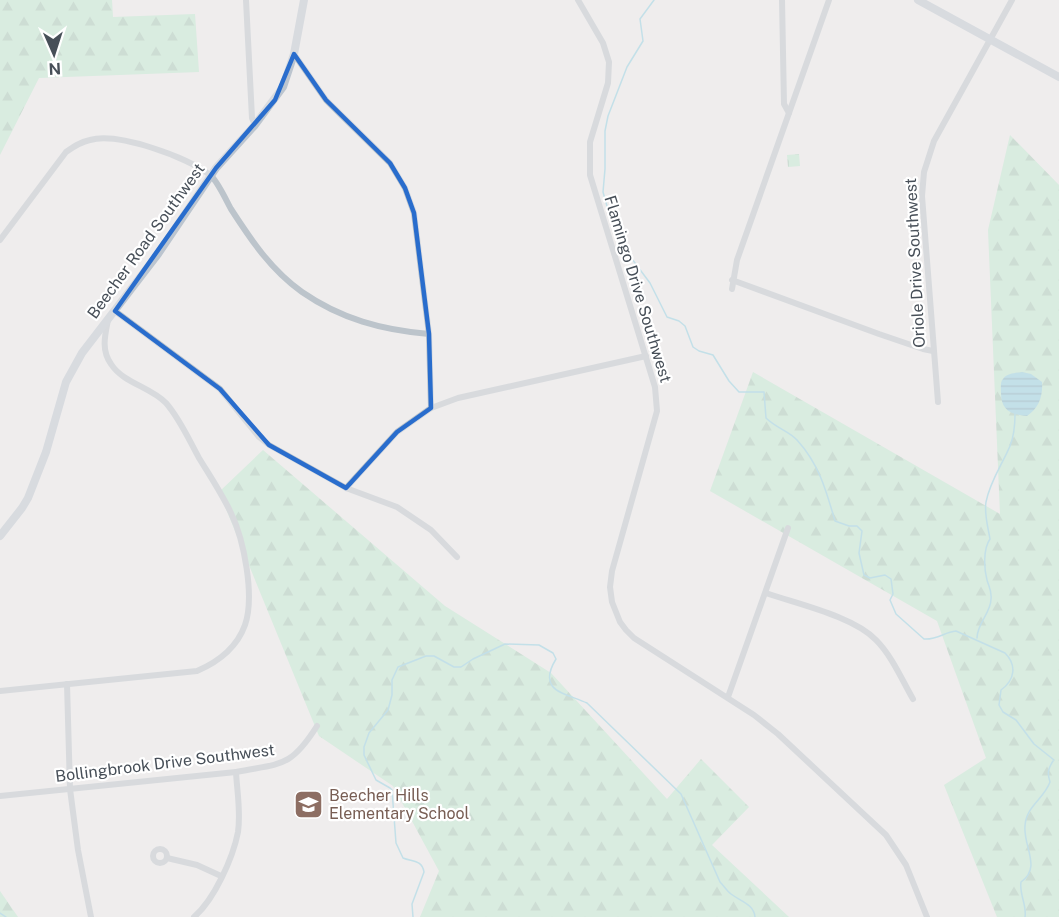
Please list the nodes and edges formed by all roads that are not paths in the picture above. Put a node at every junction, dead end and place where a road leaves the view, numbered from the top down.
1 (246, 0) edge
2 (303, 0) edge
3 (578, 0) edge
4 (782, 0) edge
5 (829, 0) edge
6 (918, 0) edge
7 (1012, 0) edge
8 (990, 40) junction
9 (294, 54) junction
10 (1059, 76) edge
11 (789, 113) junction
12 (255, 126) junction
13 (211, 175) junction
14 (0, 240) edge
15 (732, 280) junction
16 (732, 289) dead end
17 (115, 311) junction
18 (108, 320) junction
19 (429, 334) junction
20 (933, 351) junction
21 (646, 356) junction
22 (938, 402) dead end
23 (431, 408) junction
24 (346, 488) junction
25 (788, 528) dead end
26 (0, 536) edge
27 (457, 557) dead end
28 (766, 593) junction
29 (68, 684) junction
30 (0, 691) edge
31 (728, 697) junction
32 (914, 699) dead end
33 (317, 726) dead end
34 (236, 772) junction
35 (70, 789) junction
36 (0, 796) edge
37 (167, 858) dead end
38 (222, 876) junction
39 (91, 917) edge
40 (194, 917) edge
41 (927, 917) edge

1 - 12 street
2 - 9 street, Beecher Road Southwest
3 - 21 street, Flamingo Drive Southwest
4 - 11 street
5 - 11 street
6 - 8 street
7 - 8 street, Oriole Drive Southwest
8 - 10 street
8 - 20 street, Oriole Drive Southwest
9 - 12 street, Beecher Road Southwest
9 - 19 street
11 - 15 street
12 - 13 street, Beecher Road Southwest
13 - 14 street
13 - 17 street, Beecher Road Southwest
13 - 19 street
15 - 16 street
15 - 20 street
17 - 18 street, Beecher Road Southwest
17 - 24 street
18 - 26 street, Beecher Road Southwest
18 - 29 street
19 - 23 street
20 - 22 street, Oriole Drive Southwest
21 - 23 street
21 - 31 street, Flamingo Drive Southwest
23 - 24 street
24 - 27 street
25 - 28 street
28 - 31 street
28 - 32 street
29 - 30 street
29 - 35 street
31 - 41 street, Flamingo Drive Southwest
33 - 34 street, Bollingbrook Drive Southwest
34 - 35 street, Bollingbrook Drive Southwest
34 - 38 street
35 - 36 street, Bollingbrook Drive Southwest
35 - 39 street
37 - 38 street
38 - 40 street

